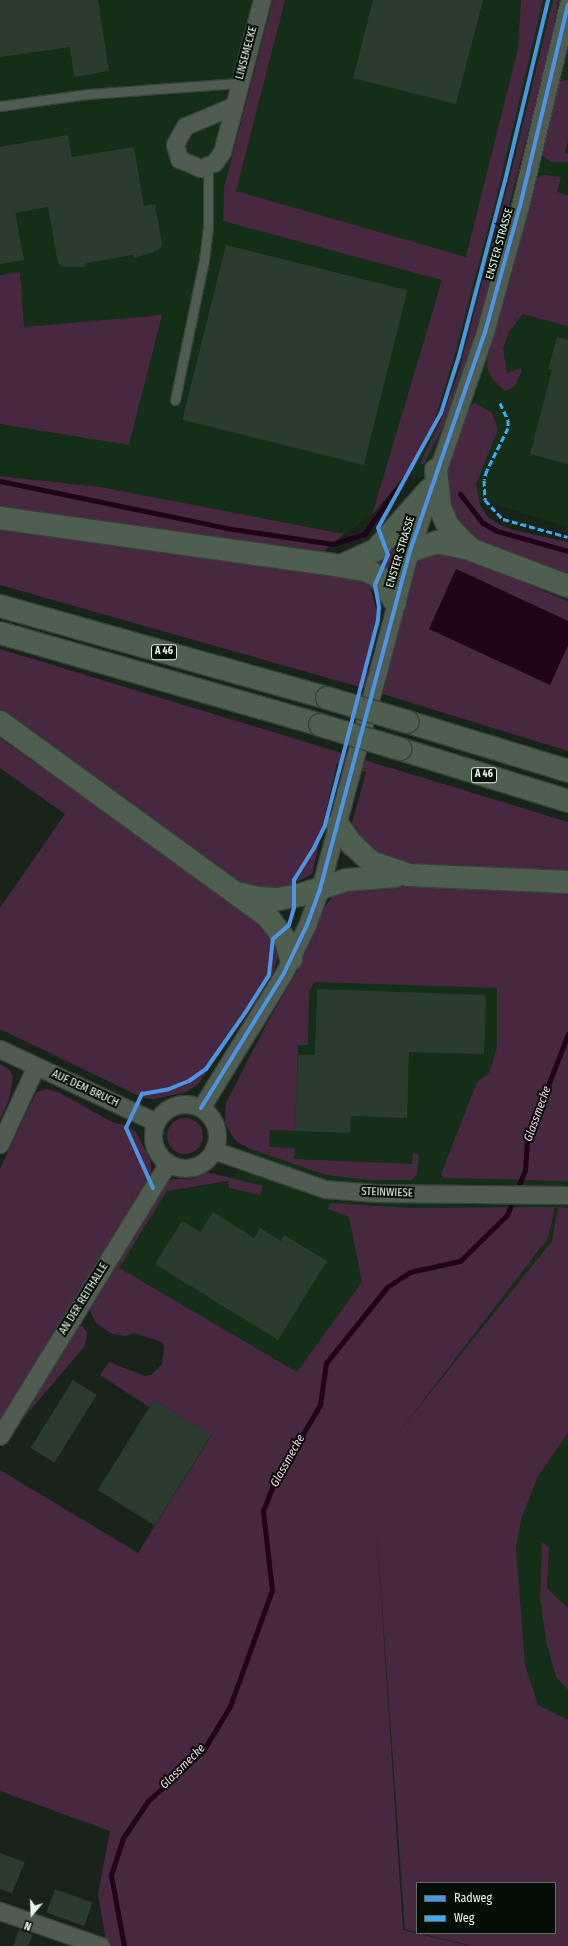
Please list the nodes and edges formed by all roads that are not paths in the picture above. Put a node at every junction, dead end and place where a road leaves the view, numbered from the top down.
1 (262, 0) edge
2 (568, 5) edge
3 (239, 83) junction
4 (0, 106) edge
5 (233, 106) junction
6 (208, 167) junction
7 (175, 400) dead end
8 (436, 470) junction
9 (429, 490) junction
10 (0, 518) edge
11 (472, 550) junction
12 (410, 551) junction
13 (341, 566) junction
14 (568, 586) edge
15 (395, 602) junction
16 (0, 606) edge
17 (0, 633) edge
18 (0, 722) edge
19 (568, 771) edge
20 (568, 801) edge
21 (338, 824) junction
22 (408, 875) junction
23 (568, 882) edge
24 (320, 889) junction
25 (235, 892) junction
26 (292, 959) junction
27 (0, 1049) edge
28 (36, 1066) junction
29 (201, 1108) junction
30 (156, 1122) junction
31 (0, 1144) edge
32 (214, 1150) junction
33 (168, 1163) junction
34 (568, 1195) edge
35 (0, 1436) edge
36 (0, 1911) edge
37 (101, 1946) edge

1 - 3 street, LINSEMECKE
2 - 8 street, ENSTER STRASSE
3 - 4 lane
3 - 5 street, LINSEMECKE
5 - 6 street, LINSEMECKE
5 - 6 street
6 - 7 lane
8 - 9 street, ENSTER STRASSE
8 - 11 highway
9 - 12 street, ENSTER STRASSE
9 - 13 highway
10 - 13 highway
11 - 12 highway
11 - 14 highway
12 - 15 street, ENSTER STRASSE
13 - 15 highway
15 - 21 street, ENSTER STRASSE
16 - 19 highway, A 46, bridge
17 - 20 highway, A 46, bridge
18 - 25 highway
21 - 22 highway
21 - 24 street, ENSTER STRASSE
22 - 23 highway
22 - 24 highway
24 - 25 highway
24 - 26 street, ENSTER STRASSE
25 - 26 highway
26 - 29 street, ENSTER STRASSE
27 - 28 street, AUF DEM BRUCH
28 - 30 street, AUF DEM BRUCH
28 - 31 street
29 - 30 street
29 - 32 street
30 - 33 street
32 - 33 street
32 - 34 street, STEINWIESE
33 - 35 street, AN DER REITHALLE
36 - 37 street

